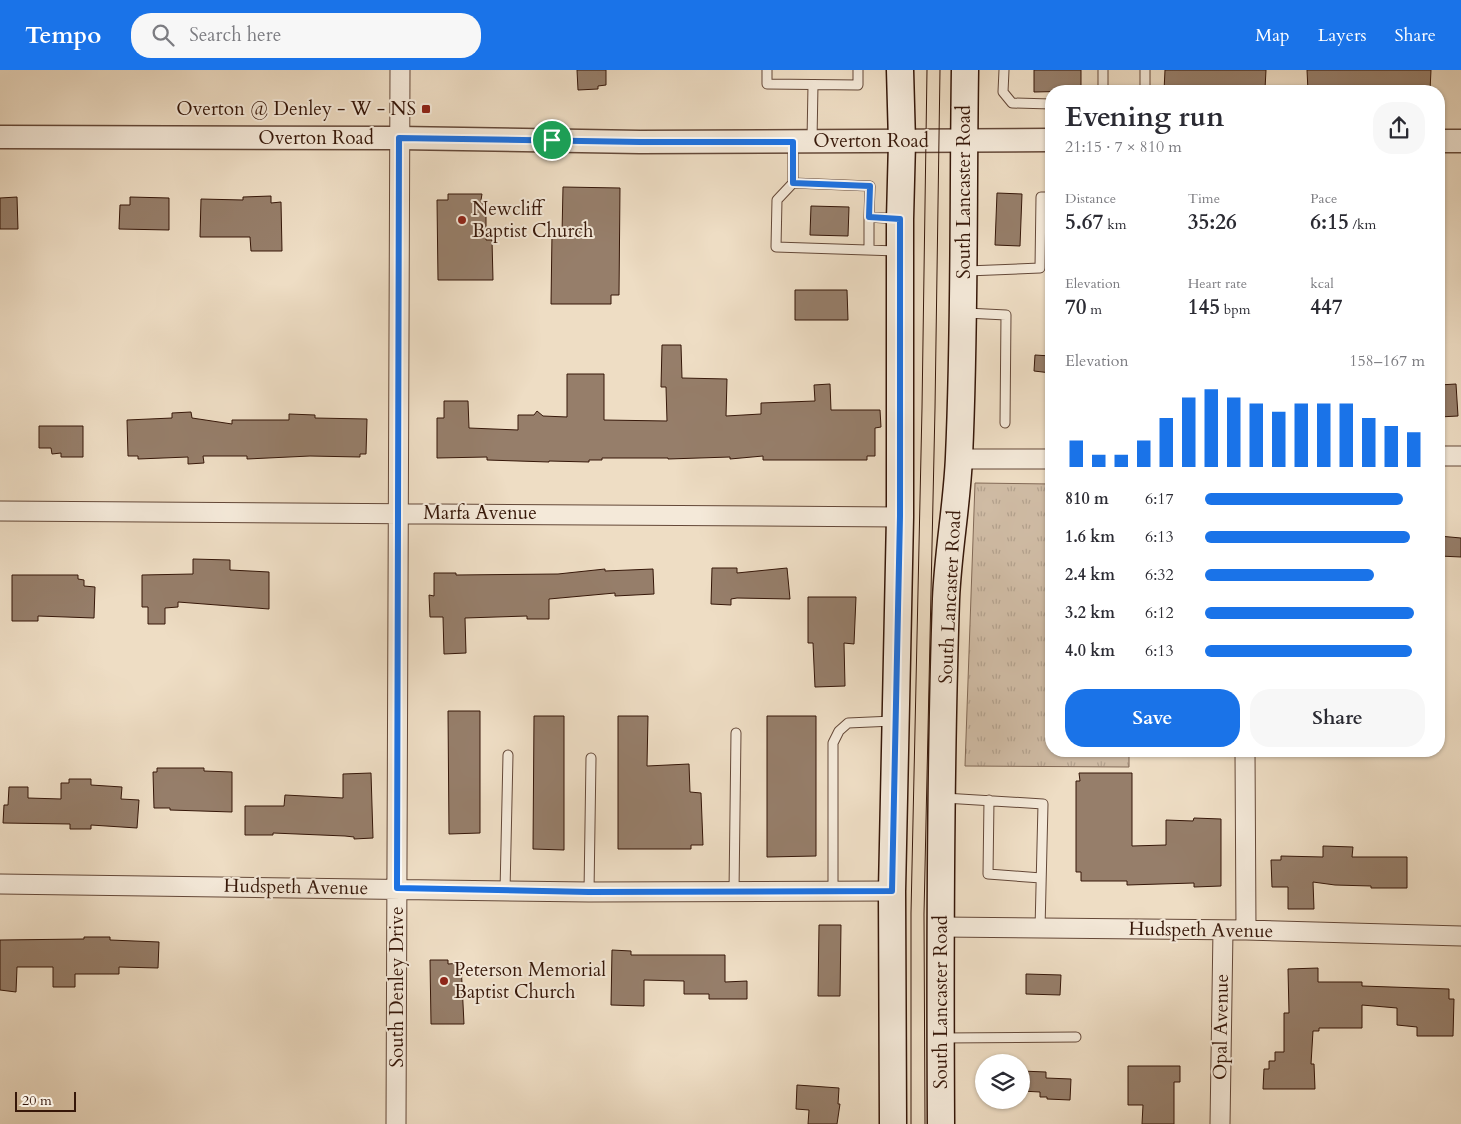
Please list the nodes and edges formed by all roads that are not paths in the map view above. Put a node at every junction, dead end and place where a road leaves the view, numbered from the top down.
1 (400, 70) edge
2 (767, 70) edge
3 (858, 70) edge
4 (900, 70) edge
5 (965, 70) edge
6 (1004, 70) edge
7 (1103, 70) edge
8 (1145, 70) edge
9 (812, 85) junction
10 (1102, 85) edge
11 (1145, 85) edge
12 (1045, 104) edge
13 (0, 137) edge
14 (399, 138) junction
15 (964, 140) junction
16 (1045, 140) edge
17 (1445, 141) edge
18 (1461, 141) edge
19 (802, 142) junction
20 (902, 142) junction
21 (793, 183) junction
22 (1045, 197) edge
23 (869, 217) junction
24 (900, 219) junction
25 (869, 250) junction
26 (900, 251) junction
27 (964, 271) junction
28 (963, 313) junction
29 (1005, 422) dead end
30 (1445, 456) edge
31 (1461, 456) edge
32 (1045, 458) edge
33 (959, 459) junction
34 (0, 510) edge
35 (398, 512) junction
36 (900, 516) junction
37 (896, 721) junction
38 (736, 733) dead end
39 (508, 755) dead end
40 (1245, 757) edge
41 (591, 758) dead end
42 (942, 798) junction
43 (989, 800) junction
44 (1042, 878) junction
45 (0, 884) edge
46 (397, 888) junction
47 (505, 890) junction
48 (833, 891) junction
49 (892, 891) junction
50 (589, 892) junction
51 (734, 892) junction
52 (941, 927) junction
53 (1040, 929) junction
54 (1223, 930) junction
55 (1246, 930) junction
56 (1461, 936) edge
57 (1076, 1037) dead end
58 (940, 1038) junction
59 (396, 1124) edge
60 (893, 1124) edge
61 (941, 1124) edge
62 (1220, 1124) edge

1 - 14 street, South Denley Drive
2 - 9 lane
3 - 9 lane
4 - 20 main road
5 - 15 main road, South Lancaster Road
6 - 12 lane
7 - 10 lane
8 - 11 lane
9 - 19 lane
13 - 14 street, Overton Road
14 - 19 street, Overton Road
14 - 35 street, South Denley Drive
15 - 16 street, Overton Road
15 - 20 street, Overton Road
15 - 27 main road, South Lancaster Road
17 - 18 street
19 - 20 street, Overton Road
19 - 21 lane
20 - 24 main road
21 - 23 lane
21 - 25 lane
22 - 27 lane
23 - 24 lane
23 - 25 lane
24 - 26 main road
25 - 26 lane
26 - 36 main road
27 - 28 main road, South Lancaster Road
28 - 29 lane
28 - 33 main road, South Lancaster Road
30 - 31 street
32 - 33 street
33 - 42 main road, South Lancaster Road
34 - 35 street, Marfa Avenue
35 - 36 street, Marfa Avenue
35 - 46 street, South Denley Drive
36 - 37 main road
37 - 48 lane
37 - 49 main road
38 - 51 lane
39 - 47 lane
40 - 55 street
41 - 50 lane
42 - 43 lane
42 - 52 main road, South Lancaster Road
43 - 44 lane
43 - 44 lane
44 - 53 lane
45 - 46 street, Hudspeth Avenue
46 - 47 street, Hudspeth Avenue
46 - 59 street, South Denley Drive
47 - 50 street, Hudspeth Avenue
48 - 49 street, Hudspeth Avenue
48 - 51 street, Hudspeth Avenue
49 - 60 main road
50 - 51 street, Hudspeth Avenue
52 - 53 street, Hudspeth Avenue
52 - 58 main road, South Lancaster Road
53 - 54 street, Hudspeth Avenue
54 - 55 street, Hudspeth Avenue
54 - 62 street, Opal Avenue
55 - 56 street, Hudspeth Avenue
57 - 58 lane
58 - 61 main road, South Lancaster Road

